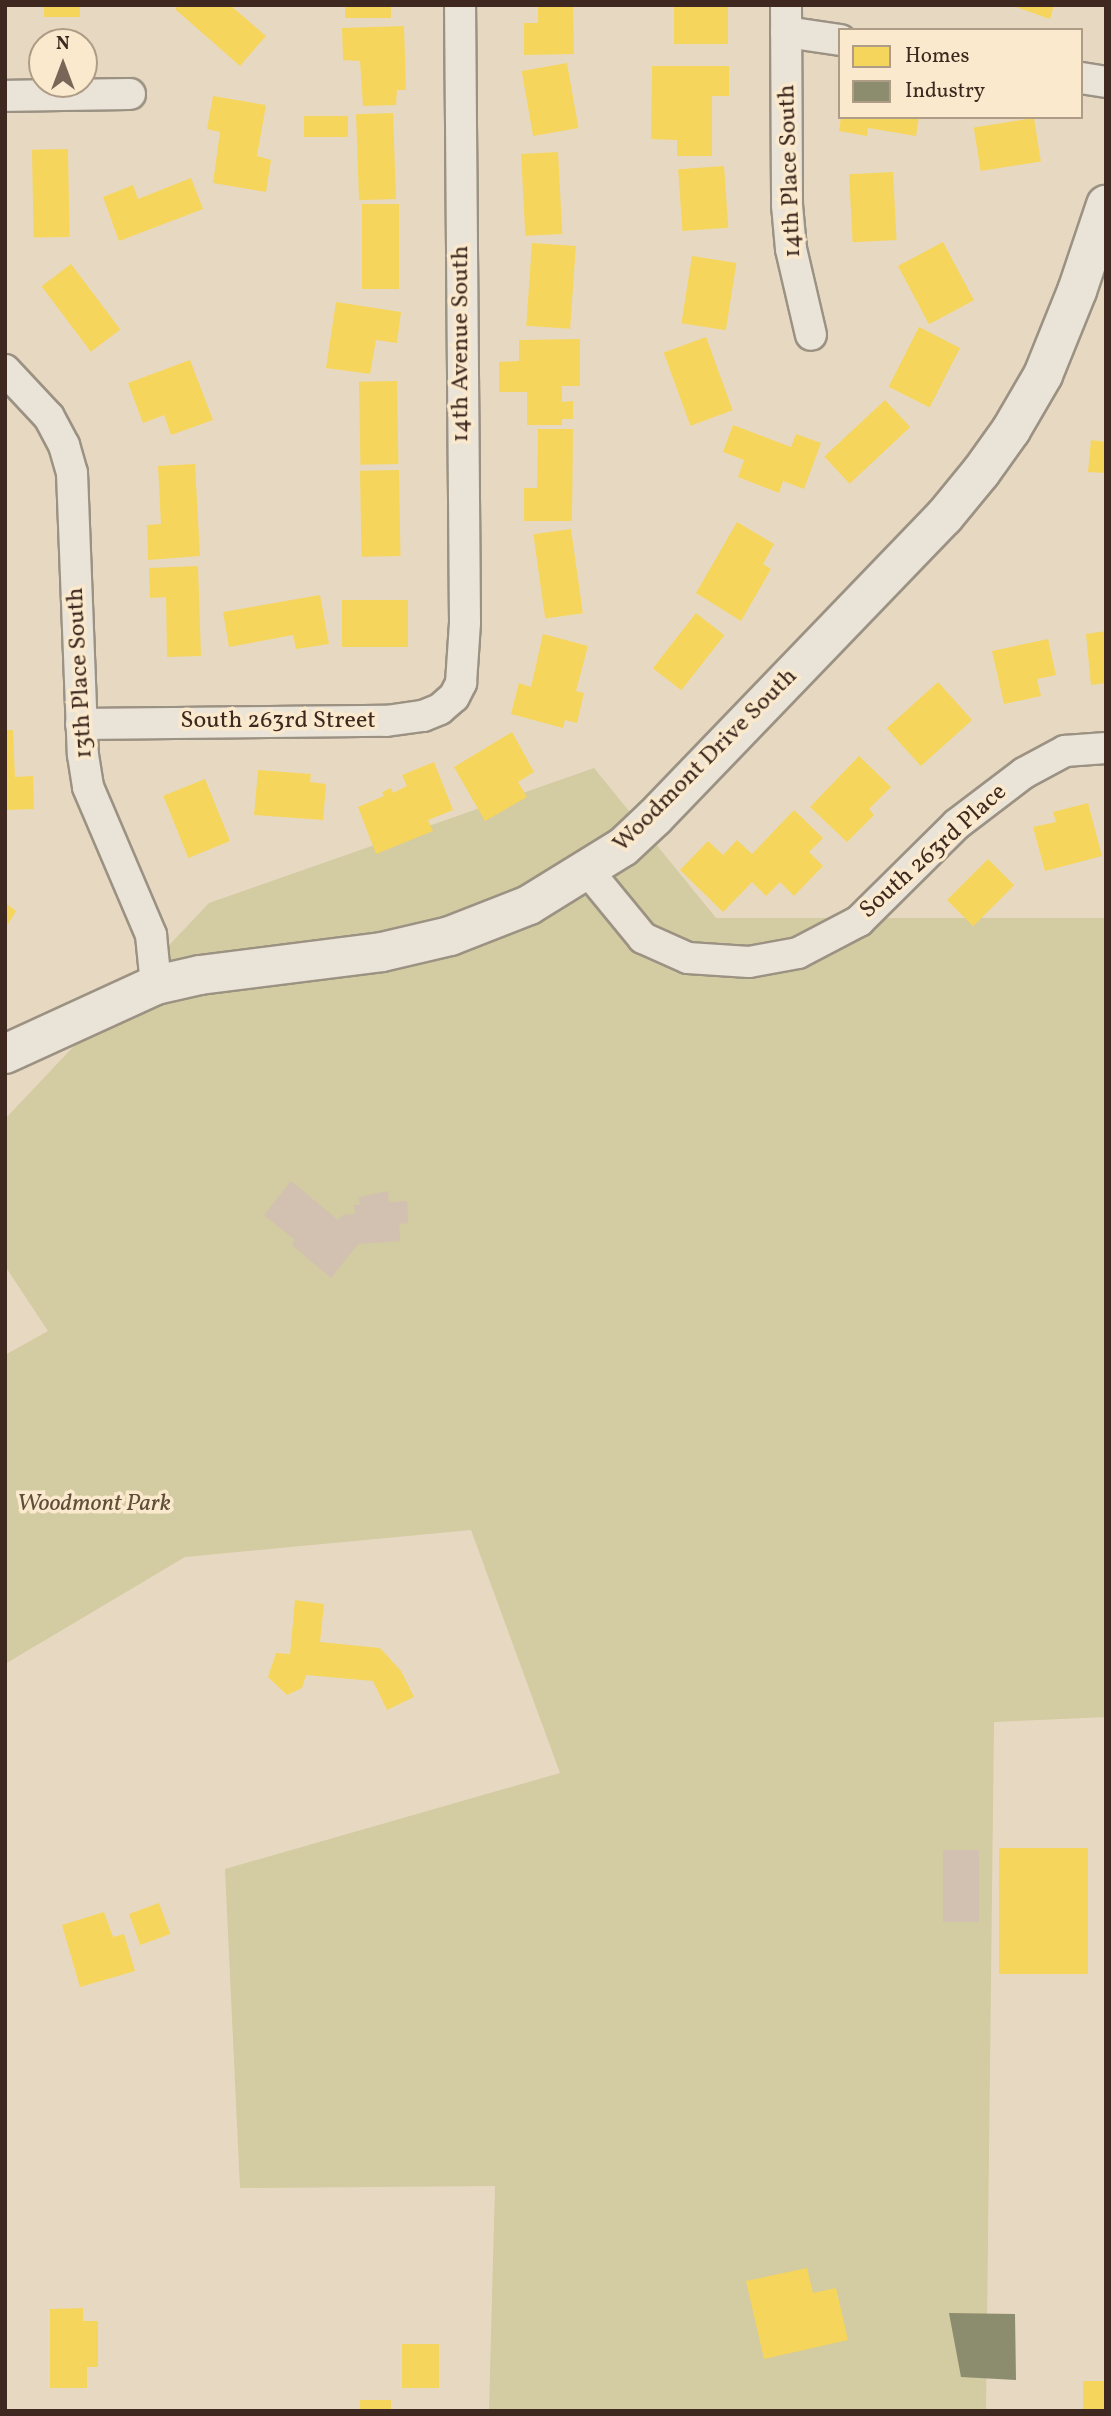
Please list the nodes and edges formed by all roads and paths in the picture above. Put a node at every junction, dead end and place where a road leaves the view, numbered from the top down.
1 (460, 5) edge
2 (786, 18) edge
3 (838, 39) edge
4 (1083, 78) edge
5 (1106, 82) edge
6 (130, 94) dead end
7 (5, 96) edge
8 (1106, 205) edge
9 (811, 335) dead end
10 (5, 370) edge
11 (461, 683) joint
12 (81, 724) junction
13 (1106, 748) edge
14 (588, 871) junction
15 (156, 985) junction
16 (13, 1057) edge

1 - 11 street, 14th Avenue South
2 - 3 street
2 - 9 street, 14th Place South
4 - 5 street
6 - 7 street
8 - 14 main road, Woodmont Drive South
10 - 12 street, 13th Place South
11 - 12 street, South 263rd Street
12 - 15 street, 13th Place South
13 - 14 street, South 263rd Place
14 - 15 main road, Woodmont Drive South
15 - 16 main road, Woodmont Drive South

